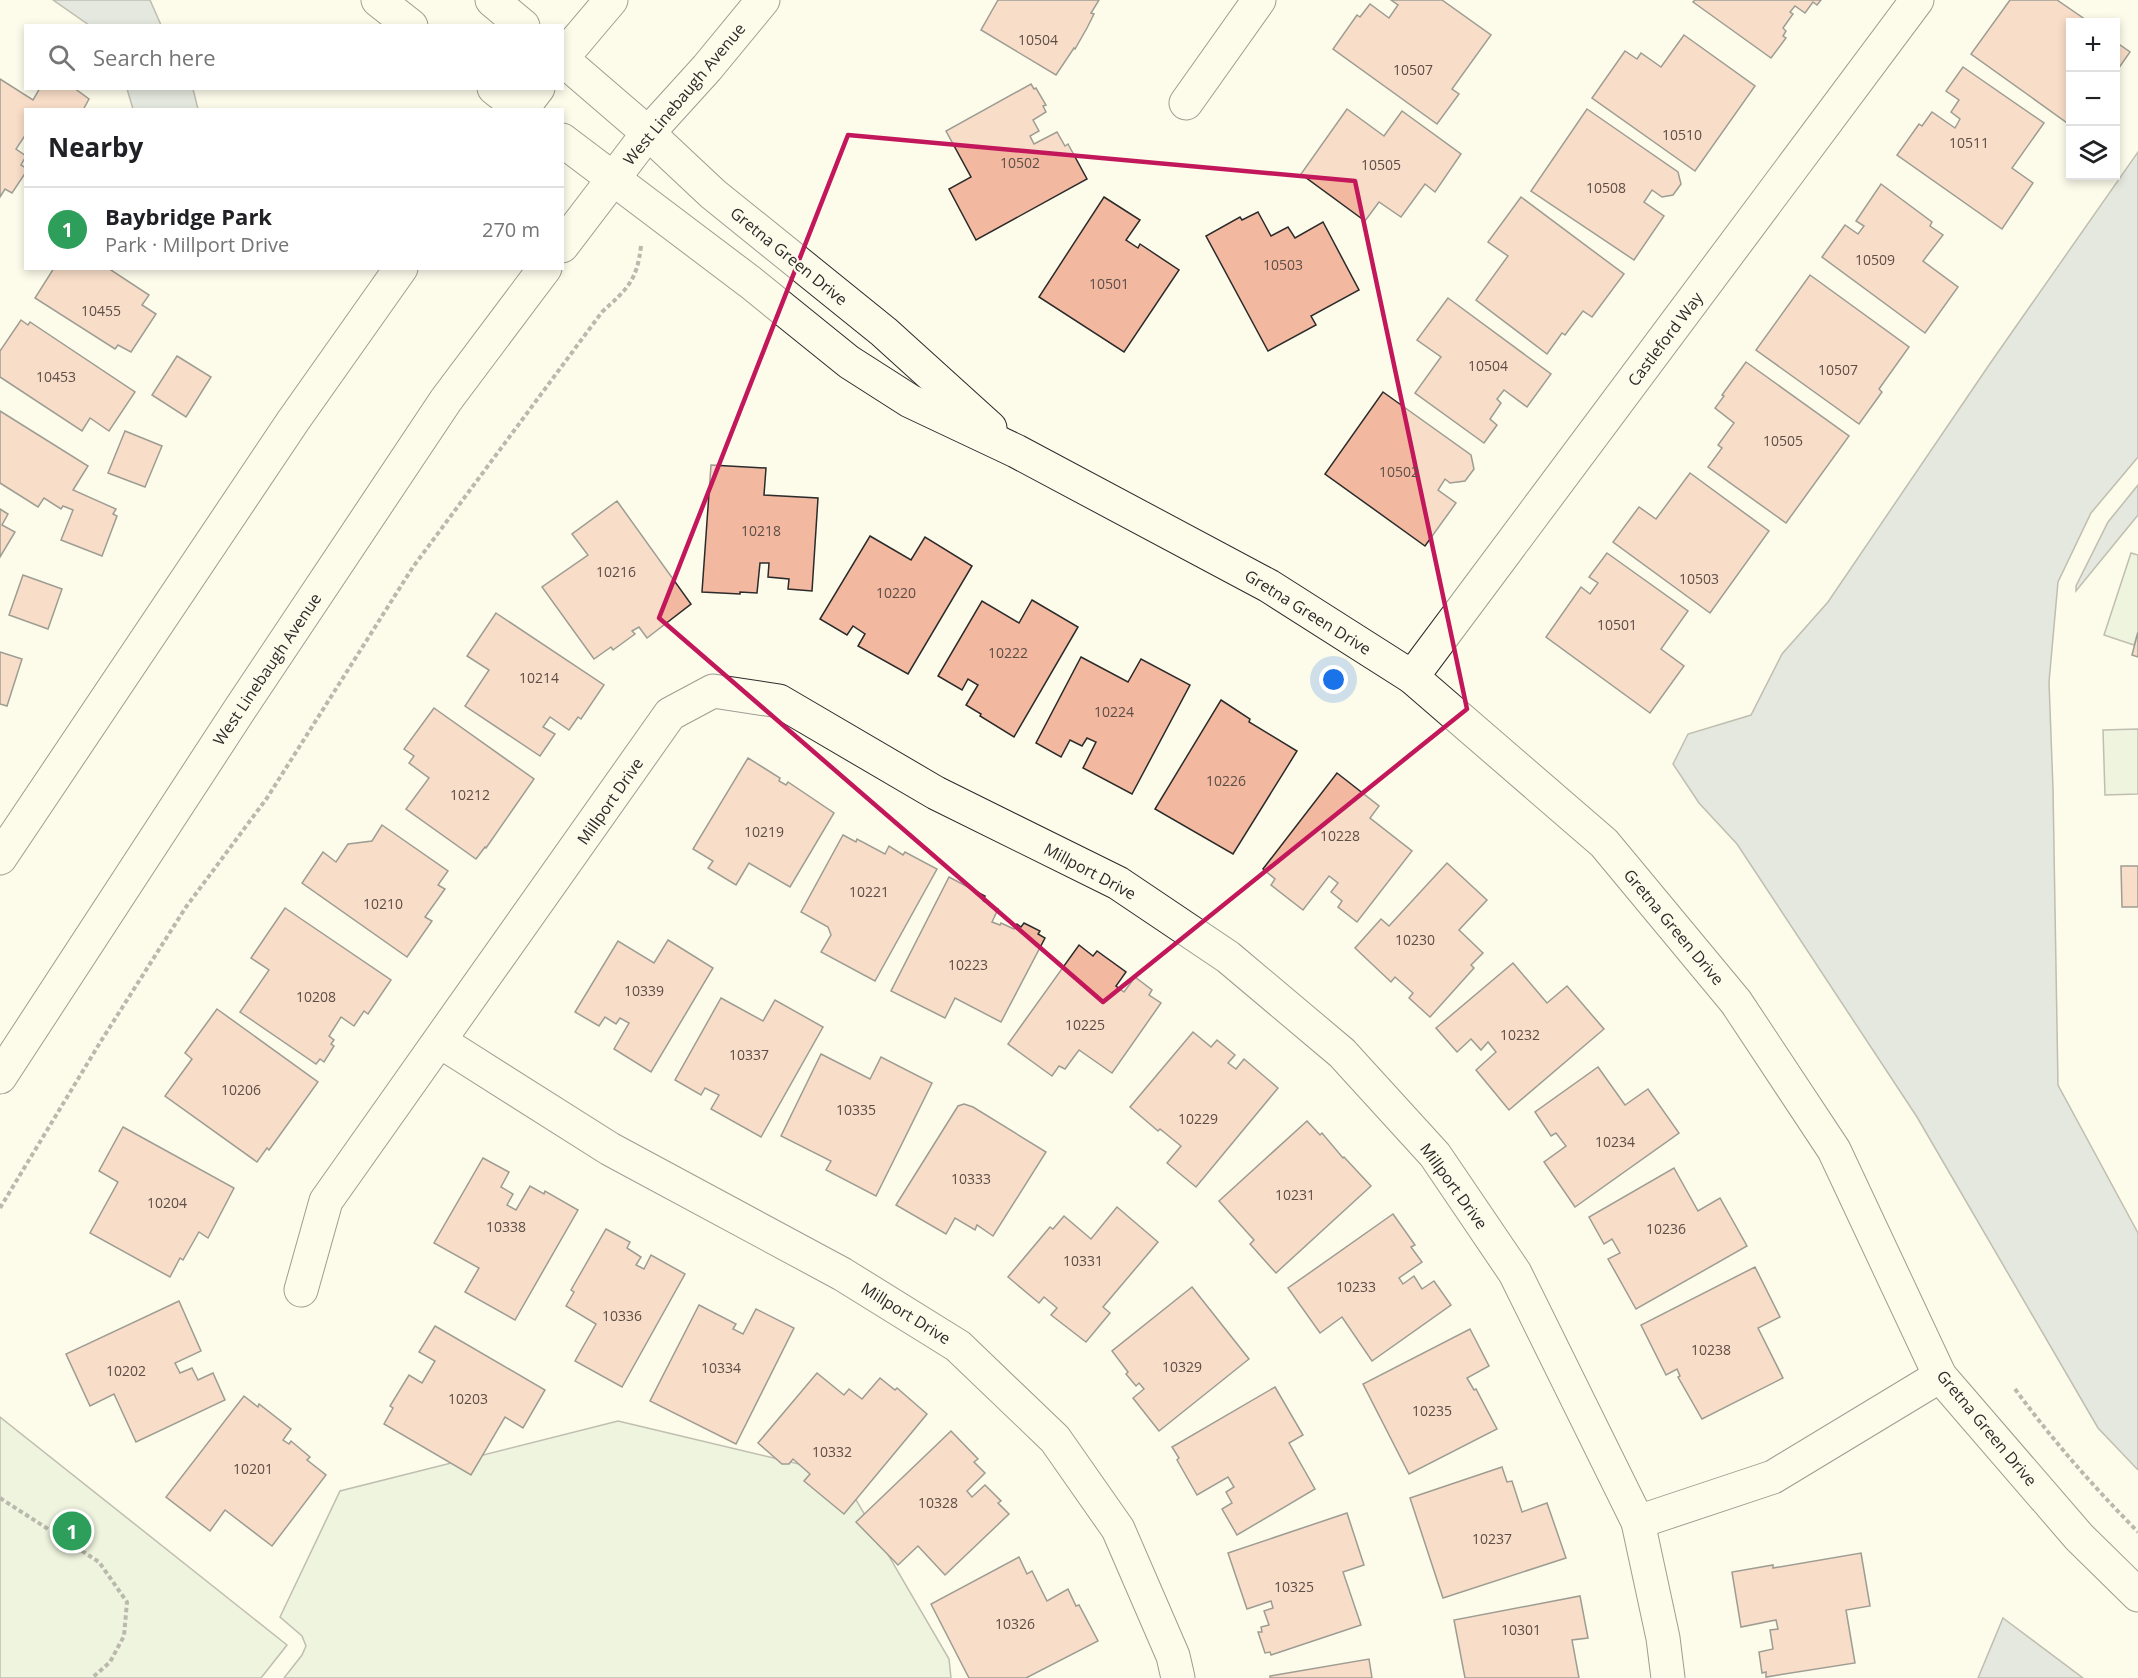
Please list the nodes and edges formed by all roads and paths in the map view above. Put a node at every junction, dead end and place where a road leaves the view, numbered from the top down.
1 (378, 0) edge
2 (492, 0) edge
3 (611, 0) edge
4 (763, 0) edge
5 (1259, 0) edge
6 (1917, 0) edge
7 (408, 24) edge
8 (521, 24) edge
9 (564, 57) edge
10 (564, 61) edge
11 (498, 90) edge
12 (1186, 103) dead end
13 (525, 104) edge
14 (648, 133) junction
15 (564, 142) edge
16 (613, 179) junction
17 (564, 243) edge
18 (641, 246) dead end
19 (400, 270) edge
20 (544, 270) edge
21 (1016, 451) junction
22 (1412, 677) junction
23 (0, 858) edge
24 (441, 1042) junction
25 (0, 1077) edge
26 (0, 1208) edge
27 (301, 1290) dead end
28 (1940, 1376) junction
29 (2015, 1389) dead end
30 (0, 1498) edge
31 (1638, 1522) junction
32 (2138, 1532) edge
33 (2138, 1595) edge
34 (92, 1678) edge
35 (1178, 1678) edge
36 (1668, 1678) edge

1 - 7 street
2 - 8 street
3 - 9 street
4 - 14 street, West Linebaugh Avenue
5 - 12 street
6 - 22 street, Castleford Way
10 - 14 street, Gretna Green Drive
11 - 13 street
14 - 16 street, West Linebaugh Avenue
14 - 21 street, Gretna Green Drive
15 - 16 street, Gretna Green Drive
16 - 17 street, West Linebaugh Avenue
16 - 21 street, Gretna Green Drive
18 - 26 path
19 - 23 street
20 - 25 street, West Linebaugh Avenue
21 - 22 street, Gretna Green Drive
22 - 28 street, Gretna Green Drive
24 - 27 street, Millport Drive
24 - 31 street, Millport Drive
24 - 35 street, Millport Drive
28 - 31 street
28 - 33 street, Gretna Green Drive
29 - 32 path
30 - 34 path
31 - 36 street, Millport Drive

